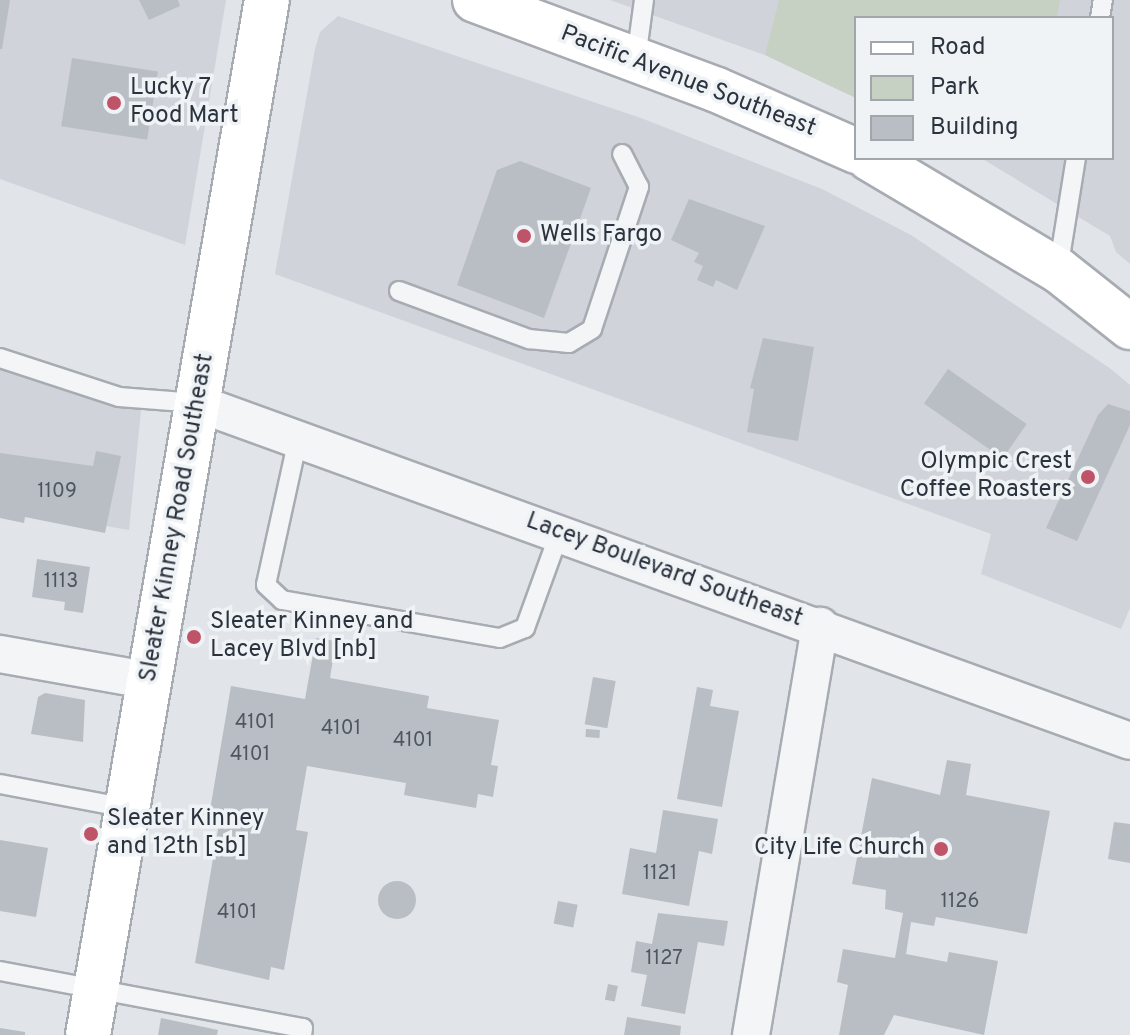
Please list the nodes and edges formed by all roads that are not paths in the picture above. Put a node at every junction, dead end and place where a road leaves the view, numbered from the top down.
1 (267, 0) edge
2 (475, 0) edge
3 (644, 0) edge
4 (636, 59) junction
5 (854, 150) edge
6 (622, 154) dead end
7 (872, 160) edge
8 (1076, 160) edge
9 (1058, 270) junction
10 (399, 291) dead end
11 (1130, 327) edge
12 (0, 358) edge
13 (197, 403) junction
14 (298, 439) junction
15 (559, 534) junction
16 (820, 626) junction
17 (0, 654) edge
18 (151, 681) junction
19 (1130, 741) edge
20 (0, 784) edge
21 (127, 808) junction
22 (0, 971) edge
23 (96, 988) junction
24 (88, 1035) edge
25 (302, 1035) edge
26 (751, 1035) edge

1 - 13 street, Sleater Kinney Road Southeast
2 - 4 street, Pacific Avenue Southeast
3 - 4 lane
4 - 5 street, Pacific Avenue Southeast
6 - 10 lane
7 - 9 street
8 - 9 lane
9 - 11 street
12 - 13 lane
13 - 14 street, Lacey Boulevard Southeast
13 - 18 street, Sleater Kinney Road Southeast
14 - 15 street, Lacey Boulevard Southeast
14 - 15 lane
15 - 16 street, Lacey Boulevard Southeast
16 - 19 street, Lacey Boulevard Southeast
16 - 26 street
17 - 18 street
18 - 21 street, Sleater Kinney Road Southeast
20 - 21 lane
21 - 23 street, Sleater Kinney Road Southeast
22 - 23 lane
23 - 24 street, Sleater Kinney Road Southeast
23 - 25 lane

